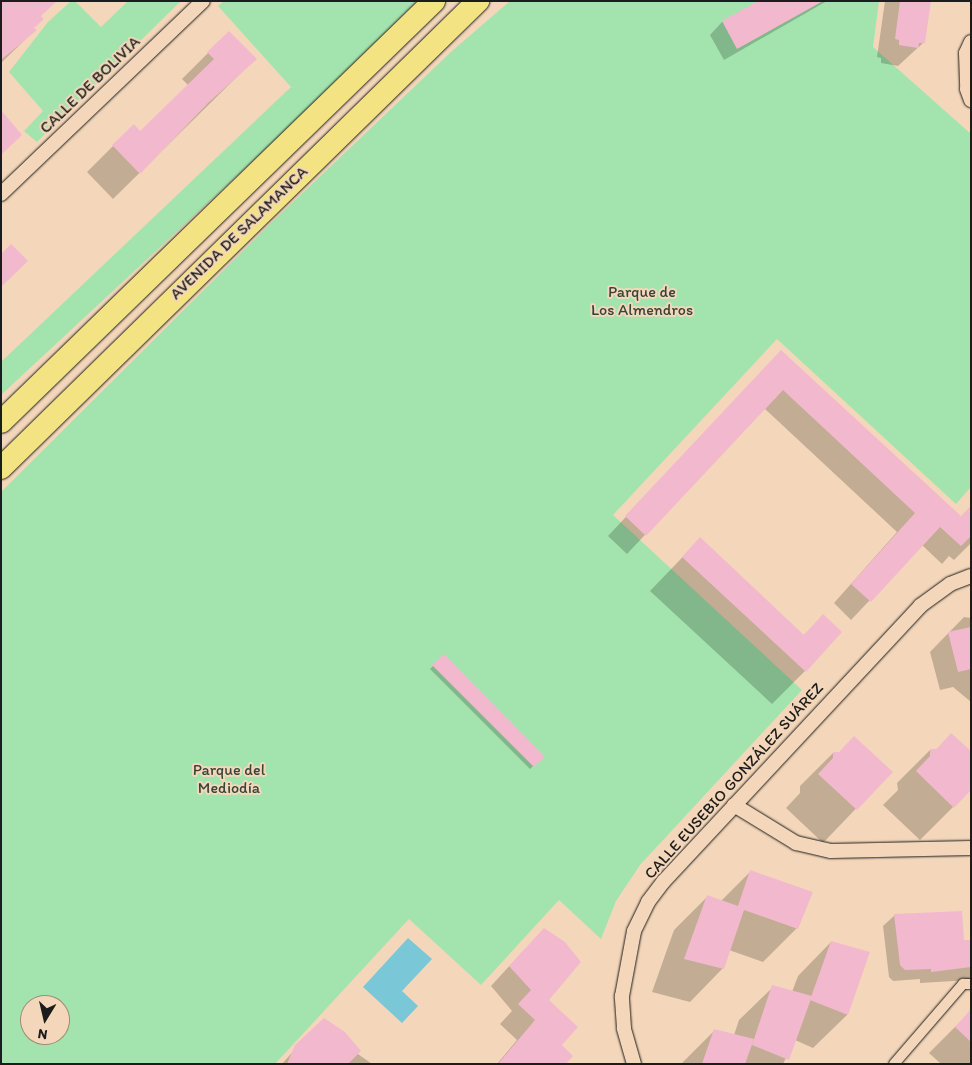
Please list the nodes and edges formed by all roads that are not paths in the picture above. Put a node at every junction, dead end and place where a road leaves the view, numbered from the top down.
1 (203, 1) edge
2 (434, 1) edge
3 (478, 1) edge
4 (971, 42) edge
5 (971, 100) edge
6 (1, 194) edge
7 (1, 422) edge
8 (1, 468) edge
9 (971, 576) edge
10 (734, 805) junction
11 (971, 848) edge
12 (971, 984) edge
13 (634, 1064) edge
14 (894, 1064) edge

1 - 6 street, CALLE DE BOLIVIA
2 - 7 highway, AVENIDA DE SALAMANCA
3 - 8 highway, AVENIDA DE SALAMANCA
4 - 5 street
9 - 10 street, CALLE EUSEBIO GONZÁLEZ SUÁREZ
10 - 11 street
10 - 13 street, CALLE EUSEBIO GONZÁLEZ SUÁREZ
12 - 14 street

